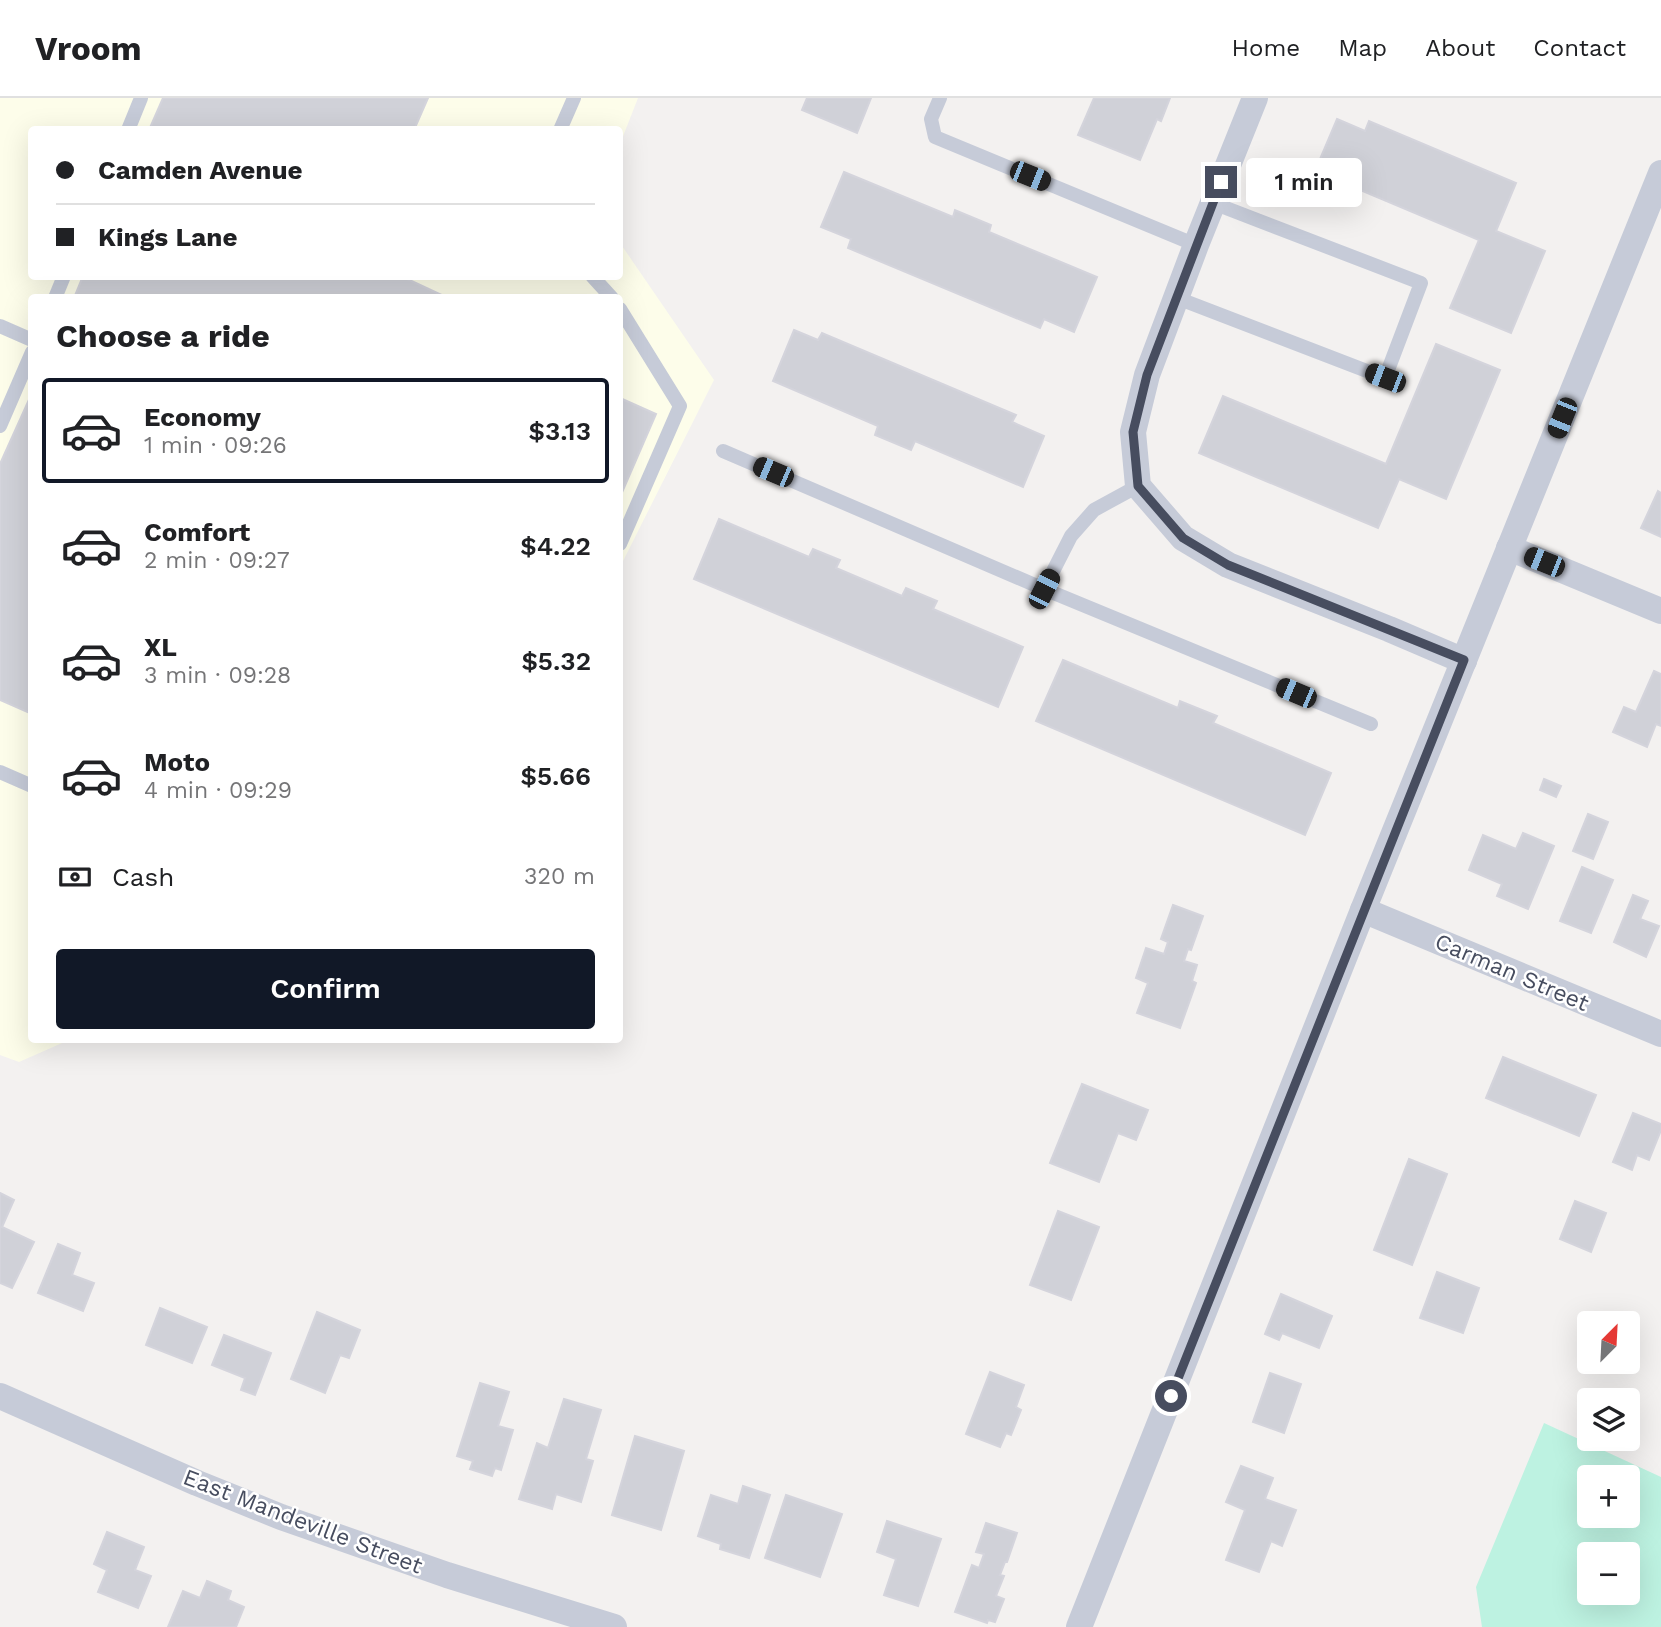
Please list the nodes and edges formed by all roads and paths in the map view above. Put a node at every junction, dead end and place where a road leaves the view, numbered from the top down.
1 (141, 98) edge
2 (574, 98) edge
3 (940, 98) edge
4 (1255, 98) edge
5 (130, 126) edge
6 (562, 126) edge
7 (1661, 173) edge
8 (1213, 203) junction
9 (1653, 213) edge
10 (1196, 244) junction
11 (596, 280) edge
12 (608, 294) edge
13 (1177, 298) junction
14 (623, 314) edge
15 (0, 326) edge
16 (28, 338) edge
17 (28, 361) edge
18 (0, 426) edge
19 (723, 451) dead end
20 (1138, 486) junction
21 (623, 537) edge
22 (1509, 548) junction
23 (1044, 589) junction
24 (1661, 611) edge
25 (1464, 660) junction
26 (1371, 724) dead end
27 (0, 772) edge
28 (28, 784) edge
29 (1363, 909) junction
30 (1661, 1034) edge
31 (0, 1396) edge
32 (614, 1627) edge
33 (1079, 1627) edge

1 - 5 lane
2 - 6 lane
3 - 10 lane
4 - 8 street
7 - 9 street
8 - 10 street
8 - 13 lane
9 - 22 street
10 - 13 street
11 - 12 lane
13 - 20 street
14 - 21 lane
15 - 16 lane
17 - 18 lane
19 - 23 lane
20 - 23 lane
20 - 25 street
22 - 24 street
22 - 25 street
23 - 26 lane
25 - 29 street
27 - 28 lane
29 - 30 street, Carman Street
29 - 33 street
31 - 32 street, East Mandeville Street

